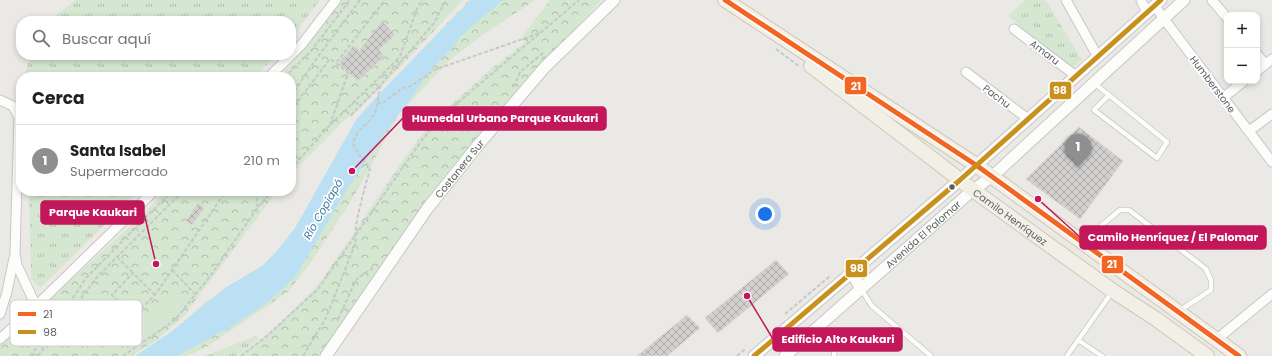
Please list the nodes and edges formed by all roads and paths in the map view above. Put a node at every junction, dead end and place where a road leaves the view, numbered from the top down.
1 (336, 0) edge
2 (360, 0) edge
3 (385, 0) edge
4 (422, 0) edge
5 (446, 0) edge
6 (579, 0) edge
7 (614, 0) edge
8 (724, 0) edge
9 (1066, 0) edge
10 (1141, 0) edge
11 (1184, 0) edge
12 (1212, 0) edge
13 (1154, 6) edge
14 (1224, 14) edge
15 (1164, 19) junction
16 (1014, 28) dead end
17 (542, 32) junction
18 (296, 50) edge
19 (1260, 56) edge
20 (1098, 57) junction
21 (286, 60) edge
22 (396, 61) junction
23 (1269, 61) edge
24 (336, 63) junction
25 (400, 63) junction
26 (1260, 68) edge
27 (274, 72) edge
28 (966, 72) dead end
29 (1076, 76) junction
30 (1094, 83) junction
31 (1240, 84) edge
32 (381, 85) junction
33 (296, 89) edge
34 (1109, 95) junction
35 (1223, 98) junction
36 (0, 100) edge
37 (298, 101) joint
38 (377, 103) junction
39 (296, 104) edge
40 (346, 111) junction
41 (16, 112) edge
42 (1272, 114) edge
43 (1028, 119) junction
44 (330, 126) junction
45 (1249, 131) junction
46 (1272, 162) edge
47 (296, 163) edge
48 (976, 165) junction
49 (991, 177) junction
50 (960, 180) junction
51 (973, 190) junction
52 (17, 196) edge
53 (149, 196) edge
54 (167, 196) edge
55 (178, 196) edge
56 (223, 196) edge
57 (257, 196) edge
58 (268, 196) edge
59 (258, 207) junction
60 (355, 237) junction
61 (1082, 242) junction
62 (15, 253) junction
63 (116, 257) junction
64 (172, 270) junction
65 (851, 272) junction
66 (133, 273) junction
67 (25, 282) junction
68 (861, 289) junction
69 (1113, 291) junction
70 (7, 292) junction
71 (1272, 294) edge
72 (155, 295) junction
73 (196, 295) junction
74 (33, 300) edge
75 (42, 300) edge
76 (72, 300) edge
77 (80, 300) edge
78 (118, 300) edge
79 (142, 308) edge
80 (1172, 308) junction
81 (0, 314) edge
82 (1156, 319) junction
83 (816, 329) junction
84 (10, 330) edge
85 (0, 339) edge
86 (1078, 340) junction
87 (1216, 340) junction
88 (142, 343) edge
89 (38, 346) edge
90 (45, 346) edge
91 (137, 346) edge
92 (1068, 355) edge
93 (30, 356) edge
94 (38, 356) edge
95 (123, 356) edge
96 (241, 356) edge
97 (303, 356) edge
98 (326, 356) edge
99 (754, 356) edge
100 (785, 356) edge
101 (834, 356) edge
102 (931, 356) edge
103 (1102, 356) edge
104 (1207, 356) edge
105 (1239, 356) edge

1 - 18 street
2 - 33 path
3 - 24 path
4 - 22 path
5 - 25 path
6 - 17 path
7 - 98 street, Costanera Sur
8 - 48 main road, Camilo Henríquez
8 - 50 main road, Camilo Henríquez
9 - 20 street
10 - 13 street, Humberstone
11 - 15 street, Avenida El Palomar
12 - 14 street
13 - 15 street, Humberstone
13 - 20 street, Avenida El Palomar
15 - 30 street, Avenida El Palomar
15 - 35 street, Humberstone
16 - 29 street, Amaru
17 - 38 path
17 - 60 path
19 - 23 street
20 - 29 street, Avenida El Palomar
21 - 27 street
22 - 25 path
22 - 40 path
23 - 26 street
24 - 37 path
24 - 44 path
25 - 32 path
28 - 43 street, Pachu
29 - 43 street, Avenida El Palomar
30 - 34 lane
30 - 49 street, Avenida El Palomar
31 - 35 street
32 - 38 path
32 - 40 path
34 - 34 lane
35 - 45 street, Humberstone
36 - 41 street
37 - 39 path
38 - 60 path
40 - 44 path
42 - 45 street
43 - 48 street, Avenida El Palomar
44 - 47 path
45 - 46 street, Humberstone
48 - 49 main road, Camilo Henríquez
48 - 50 street, Avenida El Palomar
49 - 51 street, Avenida El Palomar
49 - 61 main road, Camilo Henríquez
50 - 51 main road, Camilo Henríquez
50 - 65 street, Avenida El Palomar
51 - 68 street, Avenida El Palomar
51 - 69 main road, Camilo Henríquez
52 - 62 street
53 - 75 street
54 - 76 path
55 - 63 path
56 - 64 path
57 - 59 path
58 - 59 path
59 - 73 path
60 - 96 path
60 - 97 path
61 - 80 main road, Camilo Henríquez
61 - 80 lane
62 - 67 street
62 - 70 street
63 - 66 path
63 - 77 path
64 - 72 path
64 - 73 path
65 - 68 street
65 - 99 street, Avenida El Palomar
66 - 72 path
66 - 78 path
67 - 70 street
67 - 74 street
68 - 83 street, Avenida El Palomar
68 - 102 lane
69 - 82 main road, Camilo Henríquez
69 - 86 lane
70 - 81 street
71 - 87 street
72 - 79 path
73 - 88 path
80 - 82 main road
80 - 87 main road, Camilo Henríquez
82 - 104 main road, Camilo Henríquez
83 - 100 street, Avenida El Palomar
83 - 101 lane
84 - 85 street
86 - 92 lane
86 - 103 lane
87 - 105 main road, Camilo Henríquez
89 - 93 path
90 - 94 path
91 - 95 path

